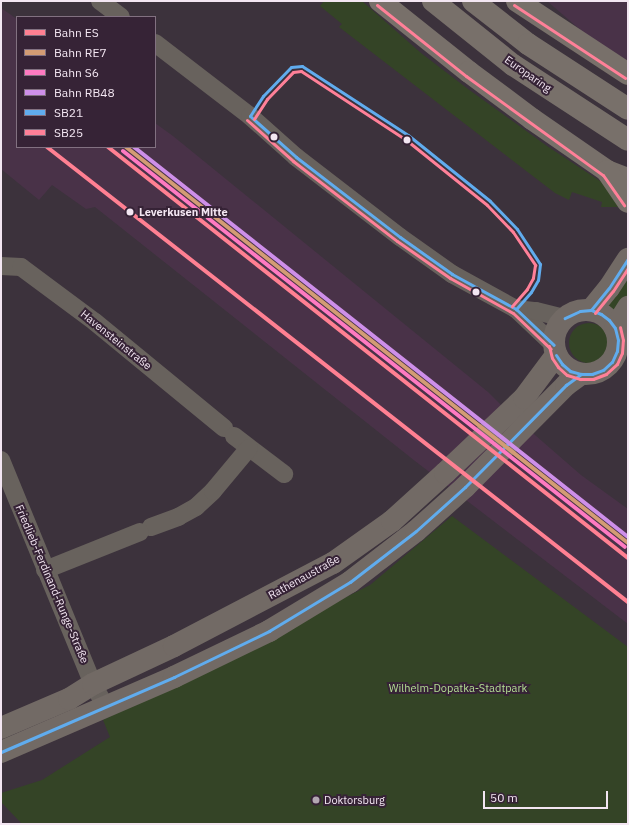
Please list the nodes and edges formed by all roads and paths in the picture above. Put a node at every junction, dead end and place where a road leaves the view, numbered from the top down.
1 (100, 1) edge
2 (380, 1) edge
3 (433, 1) edge
4 (473, 1) edge
5 (517, 1) edge
6 (120, 16) edge
7 (156, 44) edge
8 (628, 74) edge
9 (628, 109) edge
10 (628, 140) edge
11 (607, 171) junction
12 (628, 179) edge
13 (628, 202) edge
14 (628, 259) edge
15 (1, 266) edge
16 (628, 307) edge
17 (516, 309) junction
18 (591, 310) junction
19 (564, 318) junction
20 (615, 328) junction
21 (555, 350) junction
22 (581, 374) junction
23 (248, 448) junction
24 (1, 460) edge
25 (284, 474) dead end
26 (45, 570) junction
27 (92, 684) junction
28 (106, 707) junction
29 (1, 728) edge
30 (1, 752) edge

1 - 6 street
2 - 11 highway
3 - 10 highway, Europaring
4 - 9 highway
5 - 8 highway
7 - 17 street
11 - 12 highway
11 - 13 highway
14 - 18 main road
15 - 23 street, Havensteinstraße
16 - 20 main road
17 - 19 street
17 - 21 street
18 - 19 main road
18 - 20 main road
19 - 21 main road
20 - 22 main road
21 - 22 main road
21 - 27 main road, Rathenaustraße
22 - 28 main road
23 - 25 street, Havensteinstraße
23 - 26 street
24 - 26 street, Friedlieb-Ferdinand-Runge-Straße
26 - 27 street, Friedlieb-Ferdinand-Runge-Straße
27 - 28 street, Friedlieb-Ferdinand-Runge-Straße
27 - 29 main road, Rathenaustraße
28 - 30 main road

